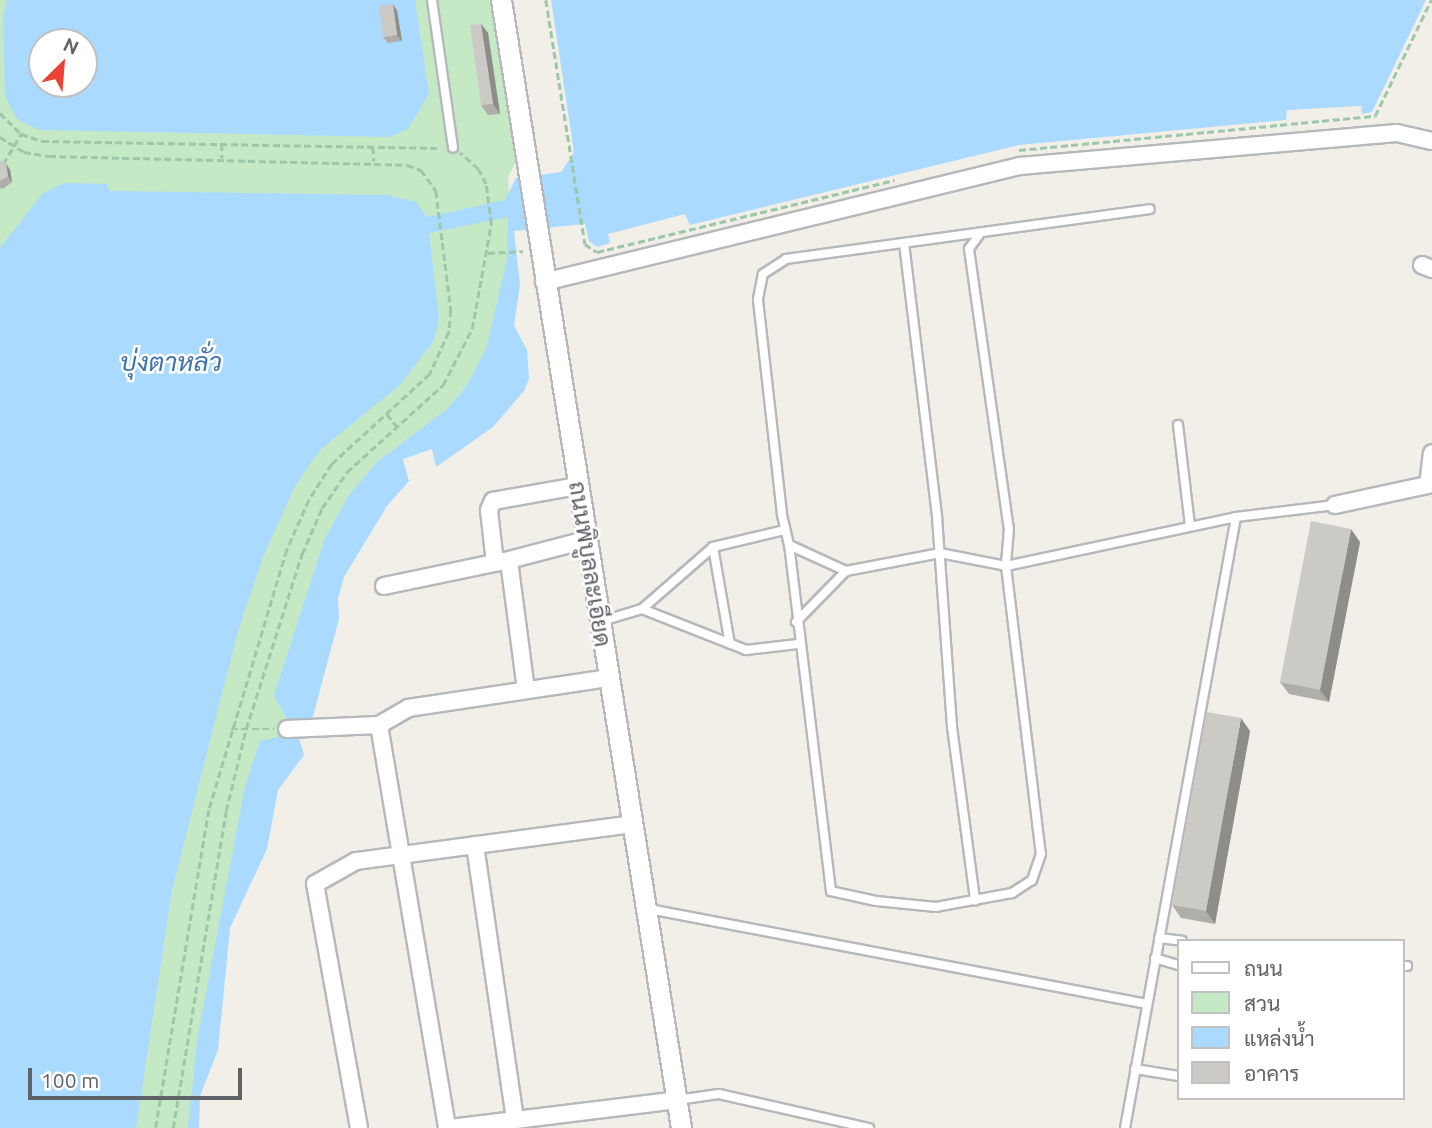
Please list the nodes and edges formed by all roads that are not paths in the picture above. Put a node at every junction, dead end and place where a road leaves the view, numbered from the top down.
1 (432, 0) edge
2 (501, 0) edge
3 (1432, 141) edge
4 (453, 148) road end
5 (1150, 209) dead end
6 (979, 235) junction
7 (904, 243) junction
8 (544, 282) junction
9 (1178, 425) dead end
10 (1432, 453) edge
11 (1430, 485) edge
12 (577, 486) junction
13 (1335, 505) joint
14 (1236, 517) junction
15 (1190, 525) junction
16 (785, 530) junction
17 (586, 540) junction
18 (789, 545) junction
19 (713, 547) junction
20 (940, 553) junction
21 (502, 561) junction
22 (1006, 566) junction
23 (846, 571) junction
24 (384, 586) dead end
25 (642, 609) junction
26 (599, 622) junction
27 (796, 622) junction
28 (730, 643) junction
29 (798, 643) junction
30 (608, 678) junction
31 (526, 690) junction
32 (379, 726) junction
33 (287, 729) road end
34 (632, 824) junction
35 (475, 845) junction
36 (401, 856) junction
37 (975, 901) junction
38 (649, 909) junction
39 (1159, 937) junction
40 (1176, 940) edge
41 (1155, 958) junction
42 (1176, 964) edge
43 (1147, 1004) junction
44 (1136, 1069) junction
45 (1176, 1076) edge
46 (677, 1100) junction
47 (513, 1123) edge
48 (359, 1128) edge
49 (449, 1128) edge
50 (681, 1128) edge
51 (869, 1128) edge
52 (1125, 1128) edge

1 - 4 lane
2 - 8 street, ถนนพิบูลละเอียด
3 - 8 street
5 - 6 lane
6 - 7 lane
6 - 22 lane
7 - 16 lane
7 - 20 lane
8 - 12 street, ถนนพิบูลละเอียด
9 - 15 lane
10 - 11 street
11 - 13 street
12 - 17 street, ถนนพิบูลละเอียด
12 - 21 street
13 - 14 lane
14 - 15 lane
14 - 39 lane
15 - 22 lane
16 - 18 lane
16 - 19 lane
17 - 21 street
17 - 26 street, ถนนพิบูลละเอียด
18 - 23 lane
18 - 27 lane
19 - 25 lane
19 - 28 lane
20 - 22 lane
20 - 23 lane
20 - 37 lane
21 - 24 street
21 - 31 street
22 - 37 lane
23 - 27 lane
25 - 26 lane
25 - 28 lane
26 - 30 street, ถนนพิบูลละเอียด
27 - 29 lane
28 - 29 lane
29 - 37 lane
30 - 31 street
30 - 34 street, ถนนพิบูลละเอียด
31 - 32 street
32 - 33 street
32 - 36 street
34 - 35 street
34 - 38 street, ถนนพิบูลละเอียด
35 - 36 street
35 - 47 street
36 - 48 street
36 - 49 street
38 - 43 lane
38 - 46 street, ถนนพิบูลละเอียด
39 - 40 lane
39 - 41 lane
41 - 42 lane
41 - 43 lane
43 - 44 lane
44 - 45 lane
44 - 52 lane
46 - 47 street
46 - 50 street, ถนนพิบูลละเอียด
46 - 51 lane
47 - 49 street

